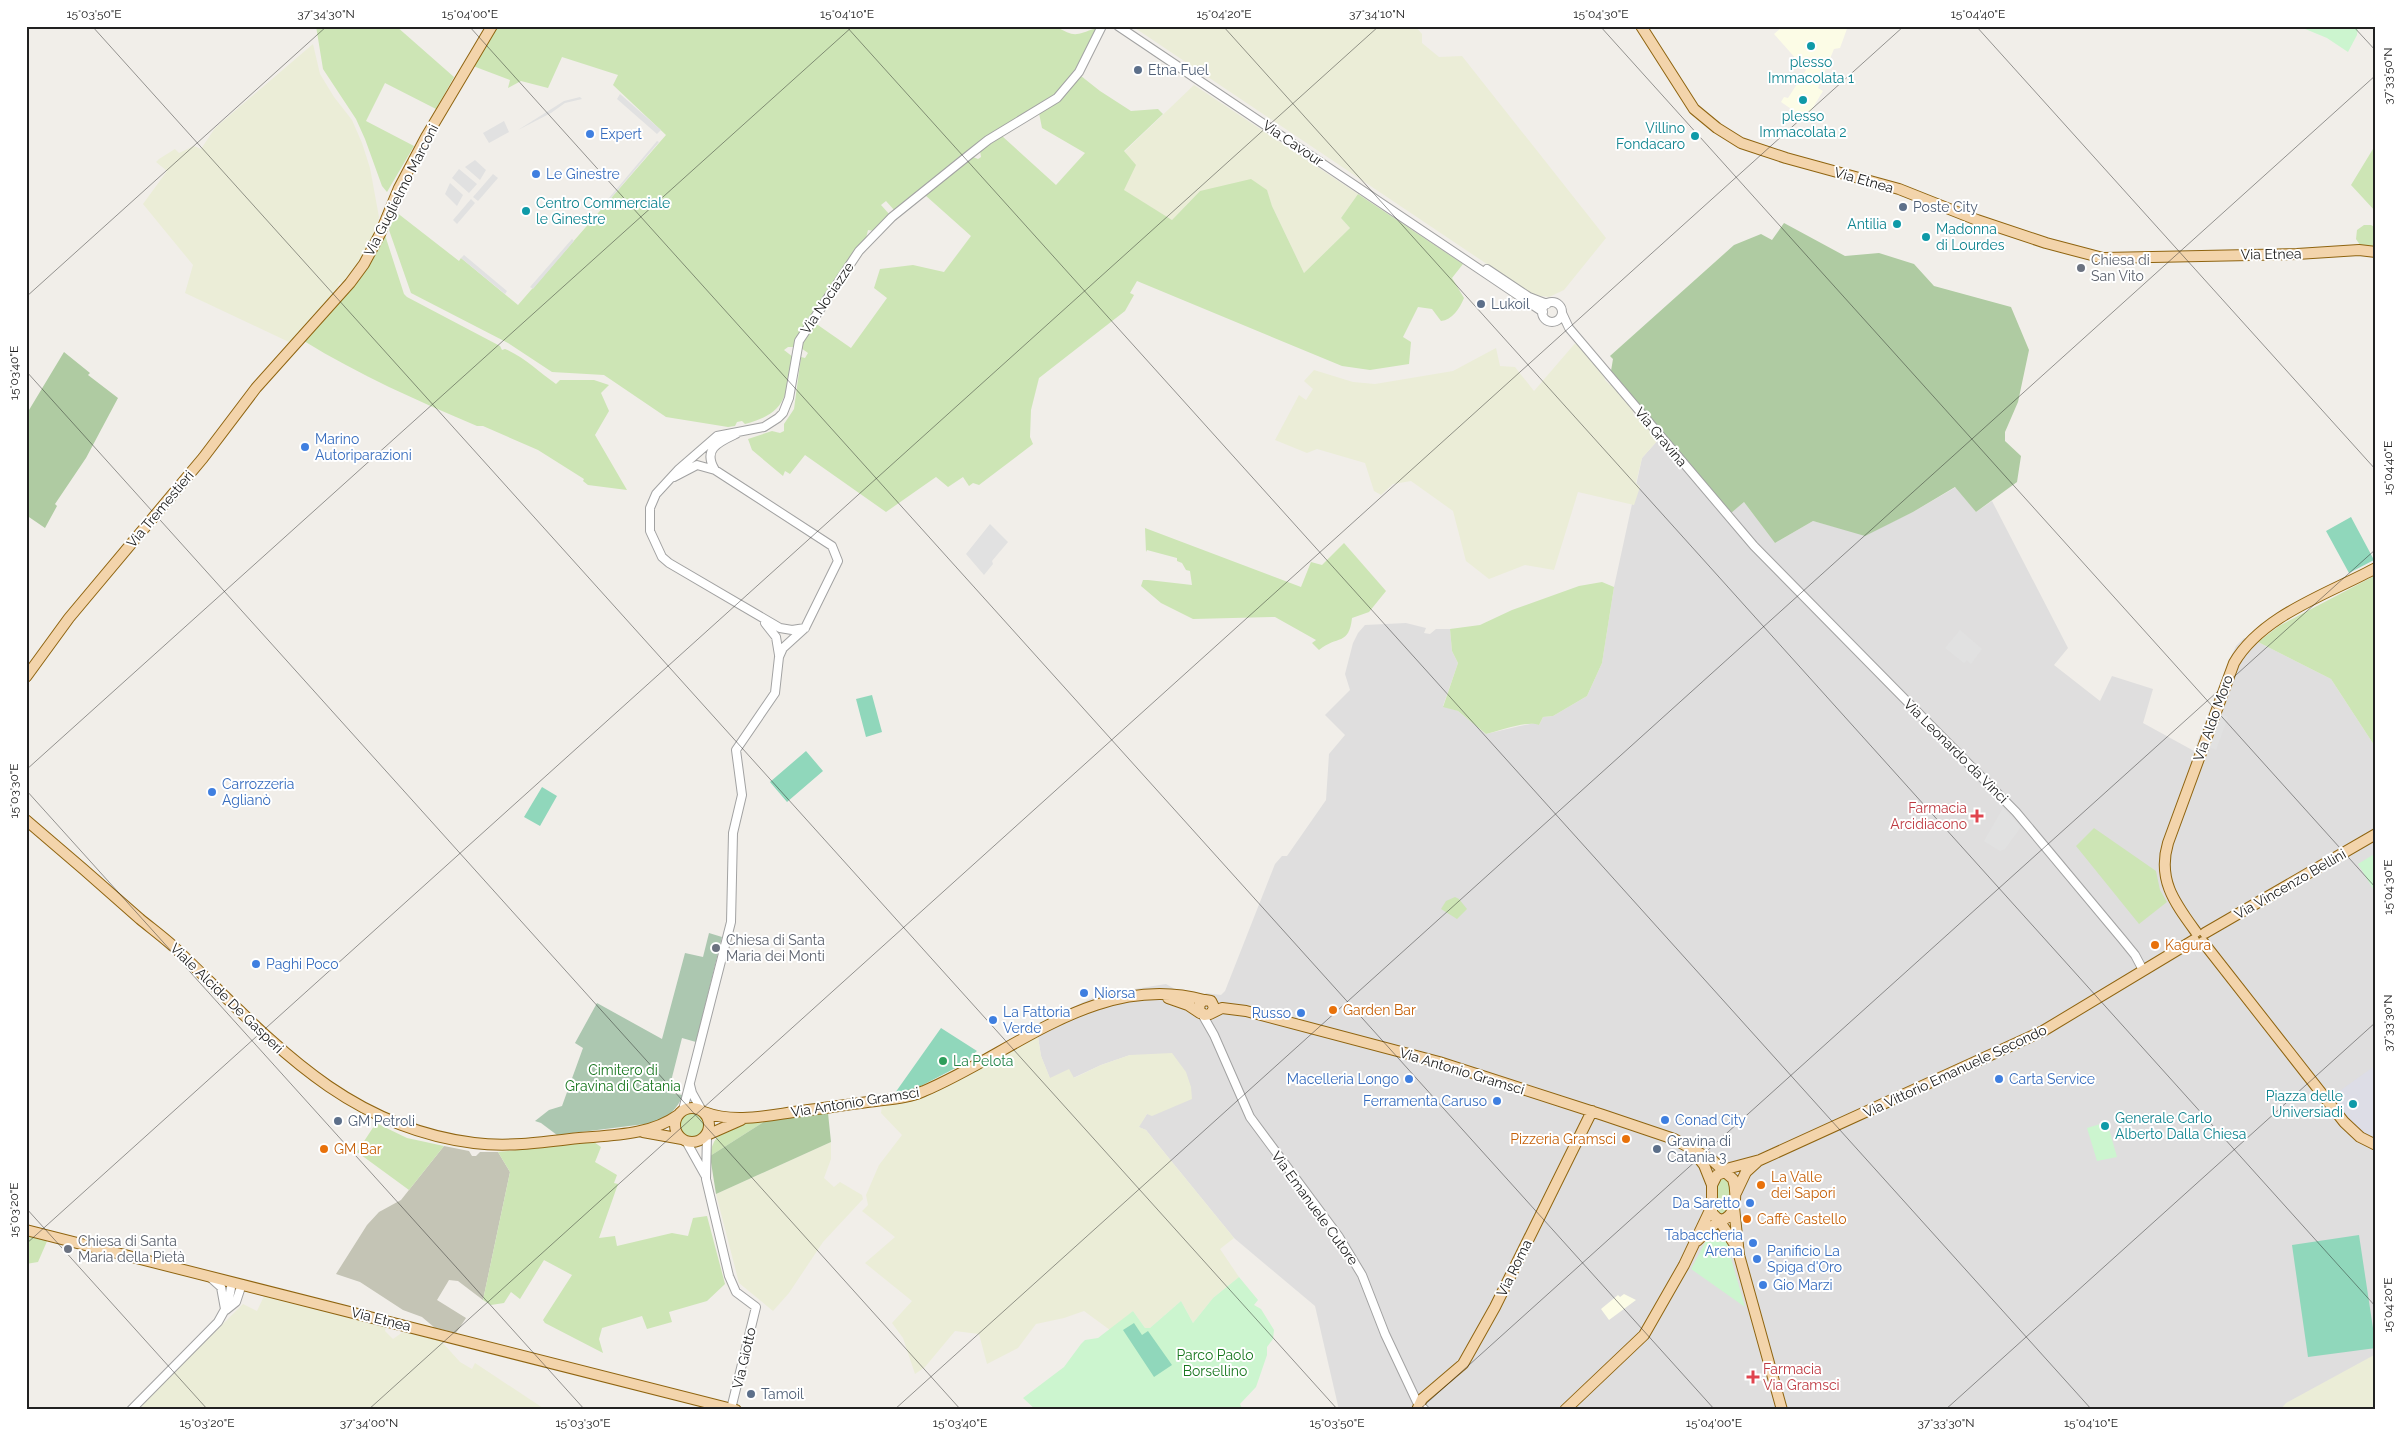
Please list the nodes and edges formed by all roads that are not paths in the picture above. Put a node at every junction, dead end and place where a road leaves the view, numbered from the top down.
1 (492, 26) edge
2 (1102, 26) edge
3 (1118, 26) edge
4 (1124, 26) edge
5 (1641, 26) edge
6 (1144, 42) junction
7 (1442, 243) junction
8 (2376, 252) edge
9 (1547, 304) junction
10 (1543, 312) junction
11 (1562, 313) junction
12 (1556, 320) junction
13 (1569, 328) junction
14 (296, 344) joint
15 (740, 432) junction
16 (715, 470) junction
17 (671, 480) junction
18 (1754, 546) joint
19 (2376, 568) edge
20 (763, 620) junction
21 (805, 628) junction
22 (779, 657) junction
23 (26, 677) edge
24 (26, 820) edge
25 (2376, 834) edge
26 (2200, 937) junction
27 (2143, 970) junction
28 (1148, 995) junction
29 (1207, 1000) junction
30 (1227, 1007) junction
31 (1205, 1013) junction
32 (690, 1083) junction
33 (702, 1111) junction
34 (1592, 1111) junction
35 (680, 1113) junction
36 (752, 1118) junction
37 (634, 1132) junction
38 (709, 1136) junction
39 (684, 1140) junction
40 (2376, 1145) edge
41 (1692, 1150) junction
42 (1760, 1160) junction
43 (1725, 1168) junction
44 (706, 1179) junction
45 (1712, 1185) junction
46 (1735, 1194) junction
47 (1734, 1207) junction
48 (1711, 1208) junction
49 (1719, 1220) junction
50 (26, 1230) edge
51 (1695, 1243) junction
52 (1739, 1255) junction
53 (208, 1276) junction
54 (237, 1283) junction
55 (225, 1311) junction
56 (1420, 1408) edge
57 (733, 1409) edge
58 (131, 1410) edge
59 (1565, 1410) edge
60 (1782, 1410) edge

1 - 14 main road, Via Guglielmo Marconi
2 - 15 street, Via Nociazze
3 - 6 street
4 - 6 street
5 - 8 main road, Via Etnea
6 - 7 street, Via Cavour
7 - 9 street, Via Cavour
7 - 10 street, Via Cavour
9 - 10 street
9 - 11 street
10 - 12 street
11 - 12 street
11 - 13 street
12 - 13 street
13 - 18 street, Via Gravina
14 - 23 main road, Via Tremestieri
15 - 16 street
15 - 17 street, Via Nociazze
16 - 17 street
16 - 21 street
17 - 20 street, Via Nociazze
18 - 27 street, Via Leonardo da Vinci
19 - 26 main road, Via Aldo Moro
20 - 21 street, Via Nociazze
20 - 22 street
21 - 22 street
22 - 32 street
24 - 37 main road, Viale Alcide De Gasperi
25 - 26 main road, Via Vincenzo Bellini
26 - 27 main road, Via Vincenzo Bellini
26 - 40 main road, Via Aldo Moro
27 - 42 main road, Via Vittorio Emanuele Secondo
28 - 29 main road, Via Antonio Gramsci
28 - 31 main road
28 - 36 main road, Via Antonio Gramsci
29 - 30 main road, Via Antonio Gramsci
29 - 31 main road
30 - 31 main road
30 - 34 main road, Via Antonio Gramsci
31 - 56 street, Via Emanuele Cutore
32 - 33 street
32 - 35 street
33 - 35 main road
33 - 36 main road
33 - 38 main road
34 - 41 main road, Via Antonio Gramsci
34 - 56 main road, Via Roma
35 - 37 main road
35 - 39 main road
36 - 38 main road
37 - 39 main road
38 - 39 main road
38 - 44 street
39 - 44 street
41 - 43 main road, Via Antonio Gramsci
41 - 45 main road, Via Antonio Gramsci
42 - 43 main road, Via Vittorio Emanuele Secondo
42 - 46 main road, Via Vittorio Emanuele Secondo
43 - 45 main road
43 - 46 main road
44 - 57 street, Via Giotto
45 - 48 main road
46 - 47 main road
47 - 49 main road
47 - 52 main road
48 - 49 main road
48 - 51 main road
49 - 51 main road
49 - 52 main road
50 - 53 main road, Via Etnea
51 - 59 main road
52 - 60 main road
53 - 54 main road, Via Etnea
53 - 55 street
54 - 55 street
54 - 57 main road, Via Etnea
55 - 58 street

